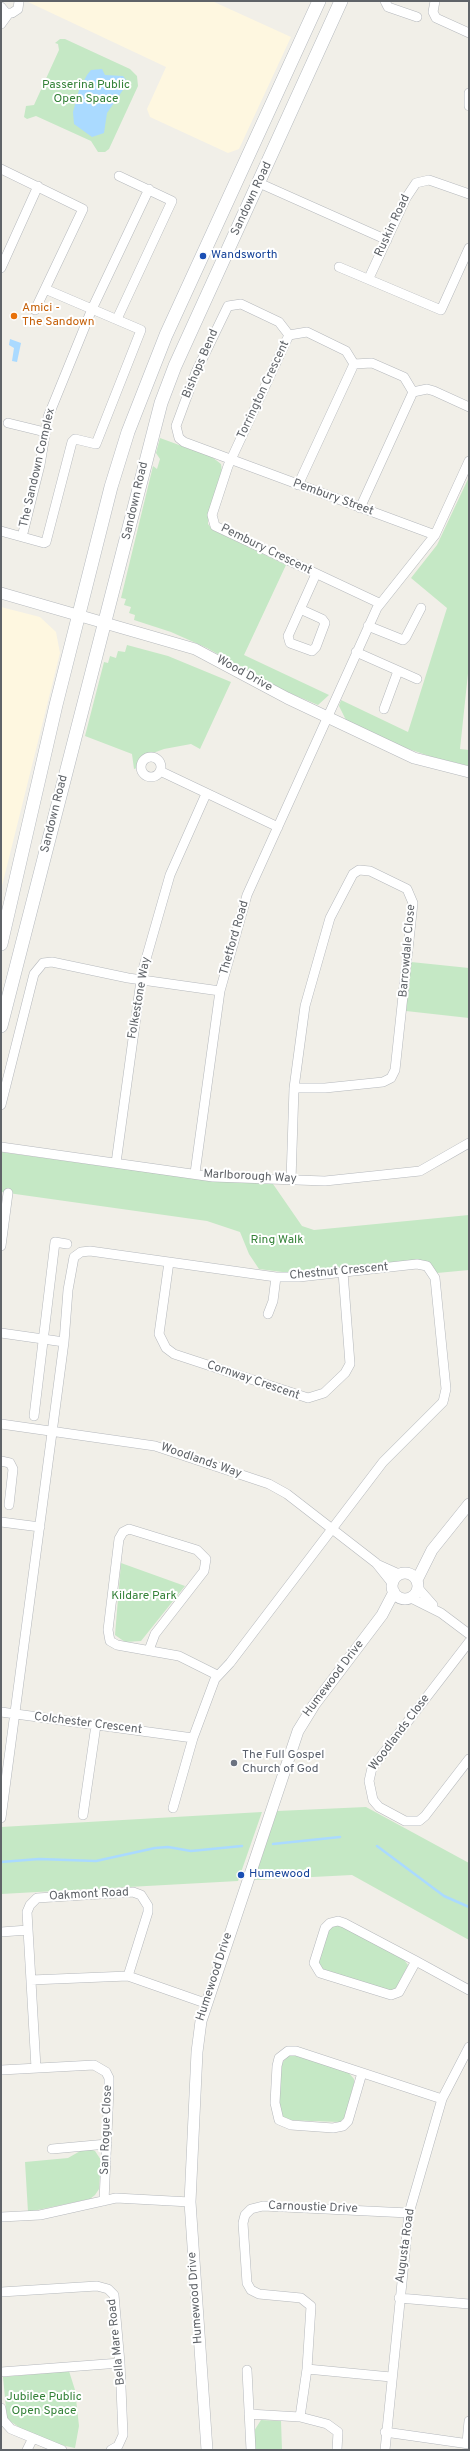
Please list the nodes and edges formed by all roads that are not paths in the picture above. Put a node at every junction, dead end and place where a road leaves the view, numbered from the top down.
1 (19, 1) edge
2 (319, 1) edge
3 (342, 1) edge
4 (385, 1) edge
5 (431, 2) edge
6 (3, 7) edge
7 (417, 17) dead end
8 (1, 24) edge
9 (469, 33) edge
10 (469, 93) edge
11 (469, 106) edge
12 (1, 169) edge
13 (119, 176) dead end
14 (259, 183) junction
15 (38, 186) junction
16 (149, 190) junction
17 (469, 194) edge
18 (387, 240) junction
19 (469, 248) edge
20 (339, 267) dead end
21 (1, 268) edge
22 (369, 278) junction
23 (45, 289) junction
24 (92, 309) junction
25 (35, 310) dead end
26 (117, 319) junction
27 (289, 335) junction
28 (354, 364) junction
29 (413, 392) junction
30 (469, 407) edge
31 (8, 423) dead end
32 (45, 432) junction
33 (231, 460) junction
34 (469, 460) edge
35 (298, 485) junction
36 (360, 508) junction
37 (1, 532) edge
38 (434, 535) junction
39 (22, 537) junction
40 (316, 574) junction
41 (1, 588) edge
42 (7, 594) edge
43 (379, 603) junction
44 (421, 608) dead end
45 (300, 609) junction
46 (79, 614) junction
47 (106, 622) junction
48 (368, 626) junction
49 (356, 652) junction
50 (398, 671) junction
51 (417, 679) dead end
52 (384, 709) dead end
53 (327, 717) junction
54 (160, 771) dead end
55 (469, 772) edge
56 (206, 794) junction
57 (278, 827) junction
58 (1, 944) edge
59 (140, 980) junction
60 (220, 991) junction
61 (1, 1026) edge
62 (294, 1088) junction
63 (1, 1105) edge
64 (469, 1143) edge
65 (1, 1147) edge
66 (116, 1163) junction
67 (195, 1173) junction
68 (291, 1180) junction
69 (8, 1193) dead end
70 (67, 1244) dead end
71 (1, 1246) edge
72 (169, 1262) junction
73 (343, 1272) junction
74 (276, 1277) junction
75 (268, 1314) dead end
76 (1, 1333) edge
77 (43, 1339) junction
78 (64, 1342) junction
79 (34, 1416) dead end
80 (1, 1424) edge
81 (53, 1431) junction
82 (1, 1461) edge
83 (469, 1504) edge
84 (9, 1505) dead end
85 (1, 1522) edge
86 (40, 1527) junction
87 (333, 1529) junction
88 (376, 1563) junction
89 (411, 1579) junction
90 (400, 1593) junction
91 (441, 1613) junction
92 (469, 1634) edge
93 (469, 1642) edge
94 (149, 1650) junction
95 (217, 1675) junction
96 (1, 1712) edge
97 (15, 1714) junction
98 (96, 1725) junction
99 (193, 1738) junction
100 (468, 1762) edge
101 (173, 1808) dead end
102 (83, 1815) dead end
103 (1, 1818) edge
104 (28, 1930) junction
105 (1, 1932) edge
106 (416, 1961) junction
107 (128, 1976) junction
108 (31, 1980) junction
109 (469, 1990) edge
110 (205, 2003) junction
111 (469, 2047) edge
112 (36, 2068) junction
113 (1, 2070) edge
114 (362, 2073) junction
115 (442, 2099) junction
116 (107, 2144) junction
117 (52, 2149) dead end
118 (104, 2200) junction
119 (190, 2202) junction
120 (409, 2212) junction
121 (1, 2217) edge
122 (1, 2292) edge
123 (399, 2298) junction
124 (469, 2304) edge
125 (120, 2363) junction
126 (307, 2369) junction
127 (247, 2370) dead end
128 (1, 2372) edge
129 (391, 2377) junction
130 (1, 2408) edge
131 (249, 2414) junction
132 (300, 2417) junction
133 (469, 2421) edge
134 (386, 2432) junction
135 (33, 2438) junction
136 (468, 2443) edge
137 (27, 2450) edge
138 (62, 2450) edge
139 (111, 2450) edge
140 (207, 2450) edge
141 (251, 2450) edge
142 (337, 2450) edge
143 (385, 2450) edge

1 - 6 street
2 - 46 main road, Sandown Road
3 - 14 main road, Sandown Road
4 - 7 street
5 - 9 street
6 - 8 street
10 - 11 street
12 - 15 street
13 - 16 street
14 - 18 street
14 - 47 main road, Sandown Road
15 - 21 street
15 - 23 street
16 - 24 street, The Sandown Complex
16 - 26 street
17 - 18 street, Ruskin Road
18 - 22 street, Ruskin Road
19 - 22 street
20 - 22 street
23 - 24 street, The Sandown Complex
23 - 25 street
24 - 26 street, The Sandown Complex
24 - 32 street, The Sandown Complex
26 - 39 street, The Sandown Complex
27 - 28 street, Torrington Crescent
27 - 33 street, Torrington Crescent
27 - 33 street, Bishops Bend
28 - 29 street
28 - 35 street
29 - 30 street
29 - 36 street
31 - 32 street
32 - 39 street, The Sandown Complex
33 - 35 street, Pembury Street
33 - 40 street, Pembury Crescent
34 - 38 street
35 - 36 street, Pembury Street
36 - 38 street, Pembury Street
37 - 39 street, The Sandown Complex
38 - 43 street
40 - 43 street, Pembury Crescent
40 - 45 street
41 - 42 street, Wood Drive
42 - 46 street, Wood Drive
43 - 48 street
44 - 48 street
45 - 45 street
46 - 47 street, Wood Drive
46 - 58 main road, Sandown Road
47 - 53 street, Wood Drive
47 - 61 main road, Sandown Road
48 - 49 street
49 - 50 street
49 - 53 street
50 - 51 street
50 - 52 street
53 - 55 street, Wood Drive
53 - 57 street, Thetford Road
54 - 56 street
56 - 57 street
56 - 59 street, Folkestone Way
57 - 60 street, Thetford Road
59 - 60 street
59 - 63 street
59 - 66 street, Folkestone Way
60 - 67 street, Thetford Road
62 - 62 street, Barrowdale Close
62 - 68 street, Barrowdale Close
64 - 68 street, Marlborough Way
65 - 66 street, Marlborough Way
66 - 67 street, Marlborough Way
67 - 68 street, Marlborough Way
69 - 71 street
70 - 77 street
72 - 73 street, Cornway Crescent
72 - 74 street, Chestnut Crescent
72 - 78 street, Chestnut Crescent
73 - 74 street, Chestnut Crescent
73 - 87 street, Chestnut Crescent
74 - 75 street
76 - 77 street
77 - 78 street
77 - 79 street
78 - 81 street, Chestnut Crescent
80 - 81 street, Woodlands Way
81 - 86 street
81 - 87 street, Woodlands Way
82 - 84 street
83 - 89 street
85 - 86 street
86 - 97 street
87 - 88 street, Woodlands Way
87 - 95 street
88 - 89 street, Woodlands Way
88 - 90 street, Woodlands Way
89 - 90 street
89 - 90 street
89 - 91 street
90 - 91 street
90 - 110 street, Humewood Drive
91 - 92 street
93 - 100 street, Woodlands Close
94 - 94 street
94 - 95 street
95 - 99 street
96 - 97 street, Colchester Crescent
97 - 98 street, Colchester Crescent
97 - 103 street
98 - 99 street, Colchester Crescent
98 - 102 street
99 - 101 street
104 - 105 street
104 - 107 street, Oakmont Road
104 - 108 street, Oakmont Road
106 - 106 street
106 - 109 street
107 - 108 street
107 - 110 street
108 - 112 street, Oakmont Road
110 - 119 street, Humewood Drive
111 - 115 street, Augusta Road
112 - 113 street, San Rogue Close
112 - 116 street, San Rogue Close
114 - 114 street
114 - 115 street
115 - 120 street, Augusta Road
116 - 117 street
116 - 118 street, San Rogue Close
118 - 119 street
118 - 121 street
119 - 140 street, Humewood Drive
120 - 123 street, Augusta Road
120 - 126 street, Carnoustie Drive
122 - 125 street, Bella Mare Road
123 - 124 street
123 - 129 street, Augusta Road
125 - 128 street
125 - 139 street, Bella Mare Road
126 - 129 street
126 - 132 street
127 - 131 street
129 - 134 street, Augusta Road
130 - 135 street
131 - 132 street
131 - 141 street
132 - 142 street
133 - 136 street
134 - 136 street
134 - 143 street, Augusta Road
135 - 137 street
135 - 138 street

